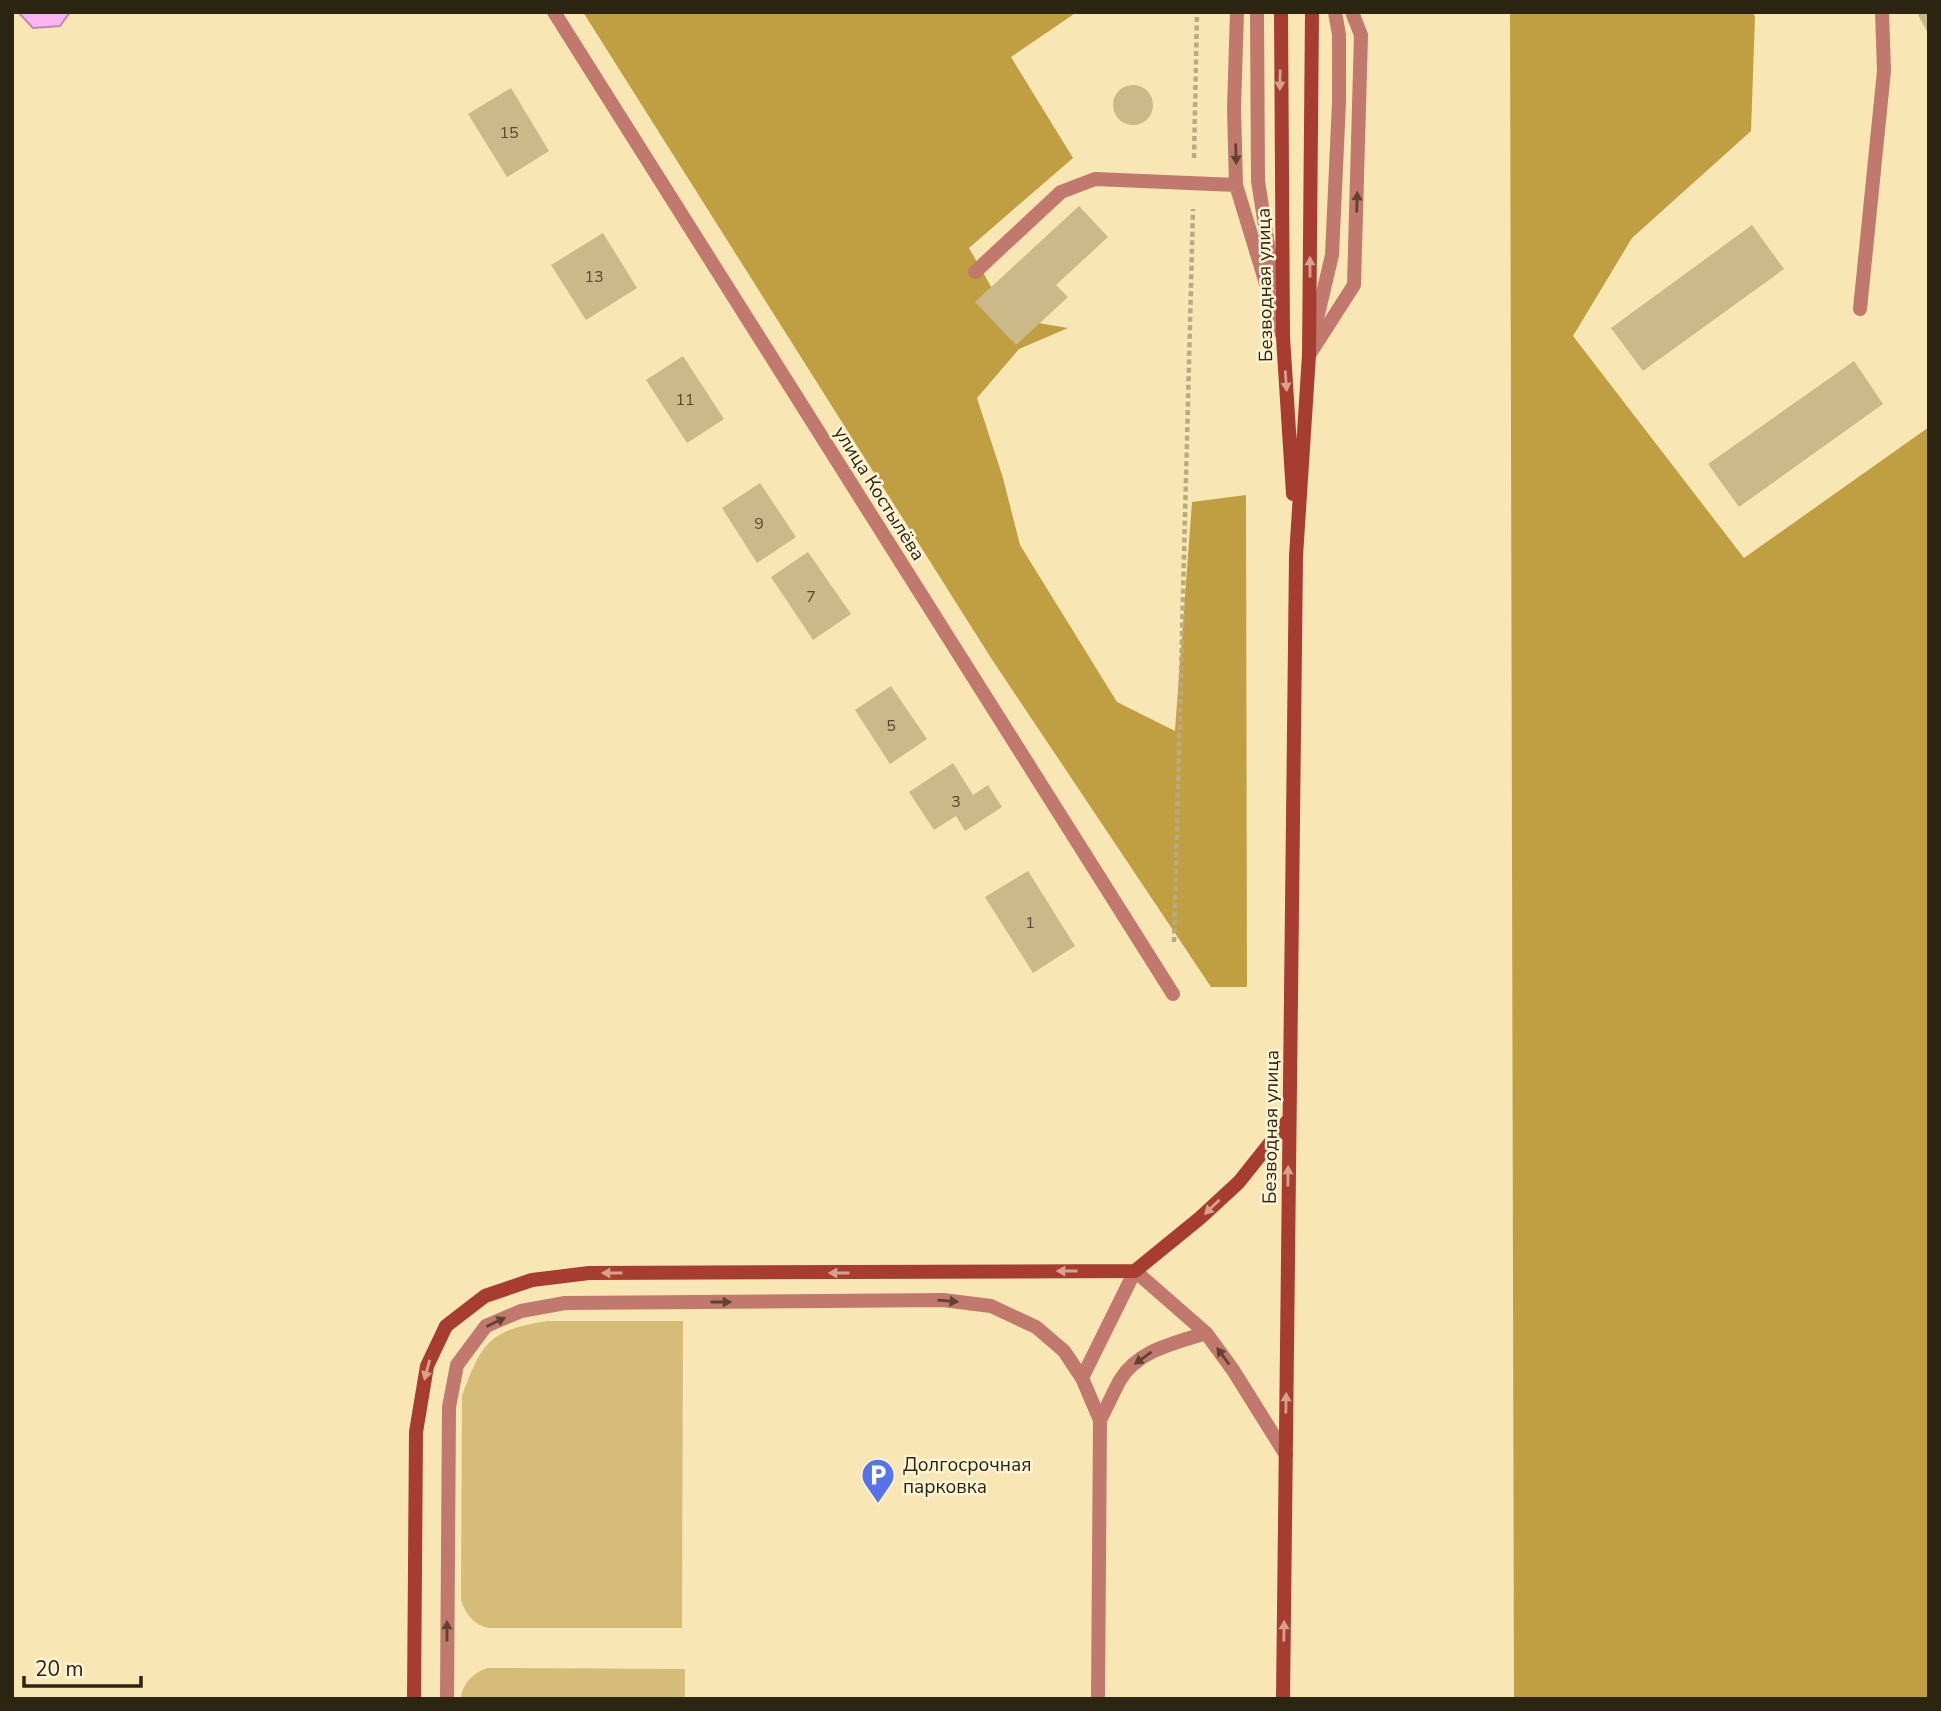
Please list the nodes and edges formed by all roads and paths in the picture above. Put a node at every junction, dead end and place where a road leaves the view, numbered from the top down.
1 (554, 12) edge
2 (1196, 12) edge
3 (1237, 12) edge
4 (1258, 12) edge
5 (1281, 12) edge
6 (1312, 12) edge
7 (1335, 12) edge
8 (1352, 12) edge
9 (1882, 12) edge
10 (1194, 184) junction
11 (1236, 185) junction
12 (975, 272) dead end
13 (1860, 309) dead end
14 (1283, 337) junction
15 (1309, 355) junction
16 (1296, 556) junction
17 (1173, 994) joint
18 (1289, 1119) junction
19 (1135, 1271) junction
20 (1206, 1333) junction
21 (1082, 1378) junction
22 (1100, 1420) junction
23 (1286, 1455) junction
24 (414, 1699) edge
25 (447, 1699) edge
26 (1098, 1699) edge
27 (1283, 1699) edge

1 - 17 street, улица Костылёва
2 - 10 path
3 -> 11 street
4 - 14 street
5 -> 14 main road, Безводная улица
15 -> 6 main road, Безводная улица
7 - 15 street
15 -> 8 street
9 - 13 street
10 - 11 street
10 - 12 street
10 - 17 path
11 - 14 street
14 -> 16 main road, Безводная улица
15 - 16 main road, Безводная улица
16 - 18 main road, Безводная улица
18 -> 19 main road
23 -> 18 main road, Безводная улица
19 - 20 street
19 - 21 street
19 -> 24 main road
20 -> 22 street
23 -> 20 street
21 - 22 street
25 -> 21 street
22 - 26 street
27 -> 23 main road, Безводная улица

